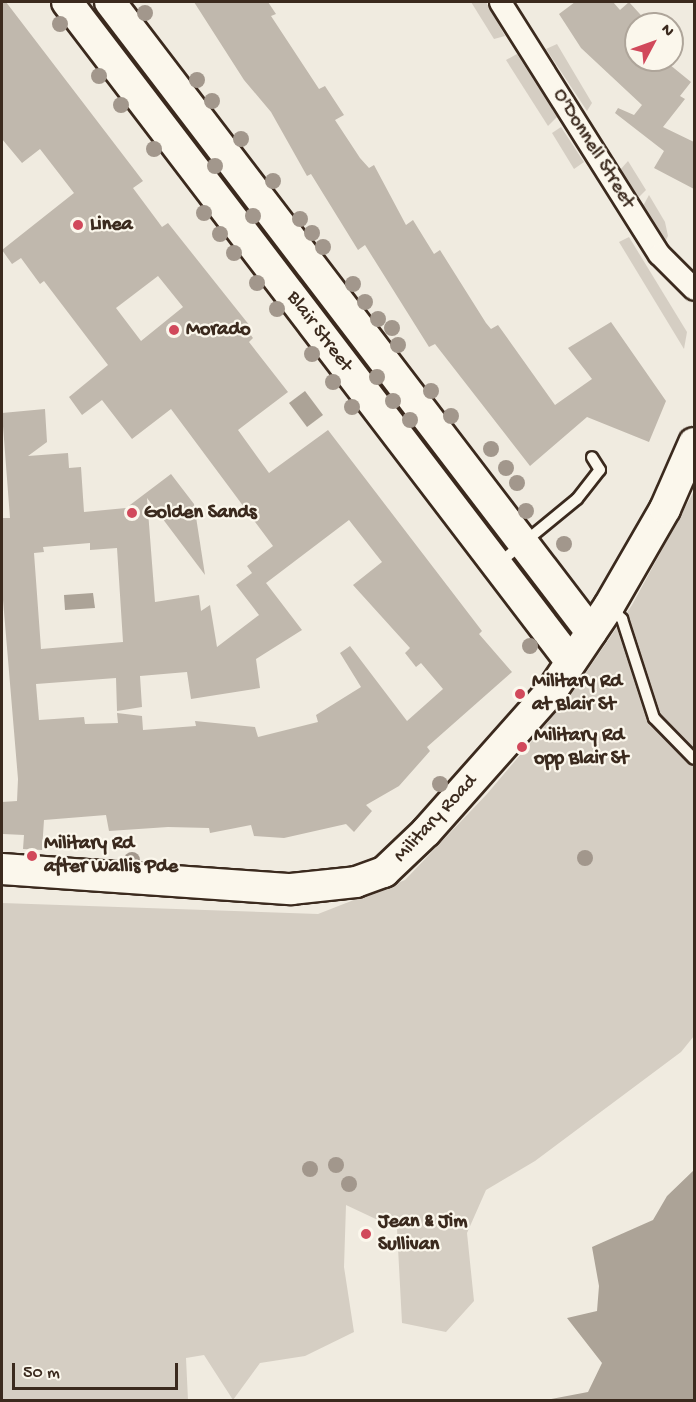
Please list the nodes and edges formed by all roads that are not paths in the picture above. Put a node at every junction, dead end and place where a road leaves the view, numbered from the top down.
1 (67, 2) edge
2 (110, 2) edge
3 (500, 2) edge
4 (179, 91) junction
5 (152, 112) junction
6 (694, 290) edge
7 (363, 333) junction
8 (336, 354) junction
9 (694, 443) edge
10 (592, 457) dead end
11 (523, 543) junction
12 (497, 564) junction
13 (609, 606) junction
14 (591, 632) junction
15 (571, 662) junction
16 (694, 759) edge
17 (2, 868) edge

1 - 5 street, Blair Street
2 - 4 street, Blair Street
3 - 6 street, O'Donnell Street
4 - 5 street
4 - 7 street, Blair Street
5 - 8 street, Blair Street
7 - 8 street
7 - 11 street, Blair Street
8 - 12 street, Blair Street
9 - 13 street, Military Road
10 - 11 lane
11 - 12 lane
11 - 14 street, Blair Street
12 - 15 street, Blair Street
13 - 14 street, Military Road
13 - 16 lane
14 - 15 street, Military Road
15 - 17 street, Military Road

